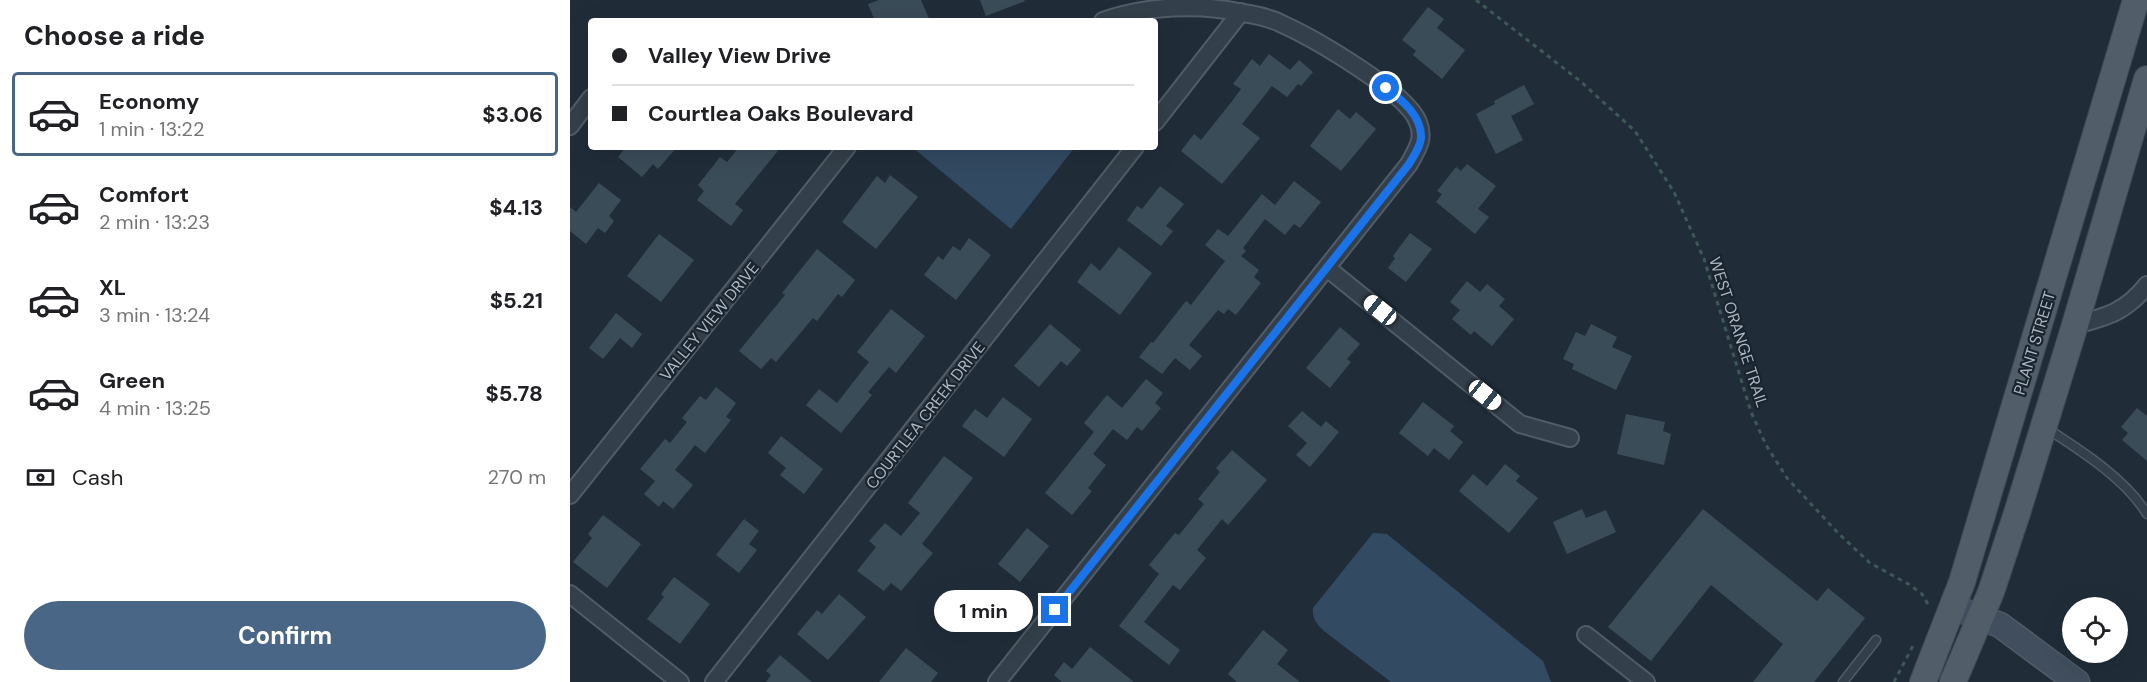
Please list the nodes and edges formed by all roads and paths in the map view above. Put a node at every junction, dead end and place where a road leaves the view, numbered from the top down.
1 (1476, 0) edge
2 (2136, 0) edge
3 (1241, 12) junction
4 (1118, 18) edge
5 (2147, 79) edge
6 (588, 102) edge
7 (2128, 103) edge
8 (1158, 118) edge
9 (570, 126) edge
10 (845, 150) edge
11 (1133, 150) edge
12 (1327, 268) junction
13 (2147, 285) edge
14 (2075, 325) junction
15 (2044, 426) junction
16 (1570, 438) dead end
17 (570, 495) edge
18 (2147, 514) edge
19 (570, 594) edge
20 (1953, 607) junction
21 (1929, 615) dead end
22 (1981, 618) junction
23 (1919, 634) dead end
24 (1587, 635) dead end
25 (1876, 640) dead end
26 (680, 682) edge
27 (714, 682) edge
28 (997, 682) edge
29 (1646, 682) edge
30 (1843, 682) edge
31 (1894, 682) edge
32 (1923, 682) edge
33 (1953, 682) edge
34 (2077, 682) edge

1 - 21 path, WEST ORANGE TRAIL
2 - 7 main road, PLANT STREET
3 - 4 street
3 - 8 street
3 - 12 street
5 - 7 main road, PLANT STREET
6 - 9 street
7 - 14 main road, PLANT STREET
7 - 20 main road, PLANT STREET
10 - 17 street, VALLEY VIEW DRIVE
11 - 27 street, COURTLEA CREEK DRIVE
12 - 16 street
12 - 28 street
13 - 14 street
14 - 15 main road, PLANT STREET
15 - 18 lane
15 - 22 main road, PLANT STREET
19 - 26 street
20 - 22 street
20 - 32 main road, PLANT STREET
22 - 33 main road, PLANT STREET
22 - 34 street
23 - 31 path
24 - 29 street
25 - 30 lane

